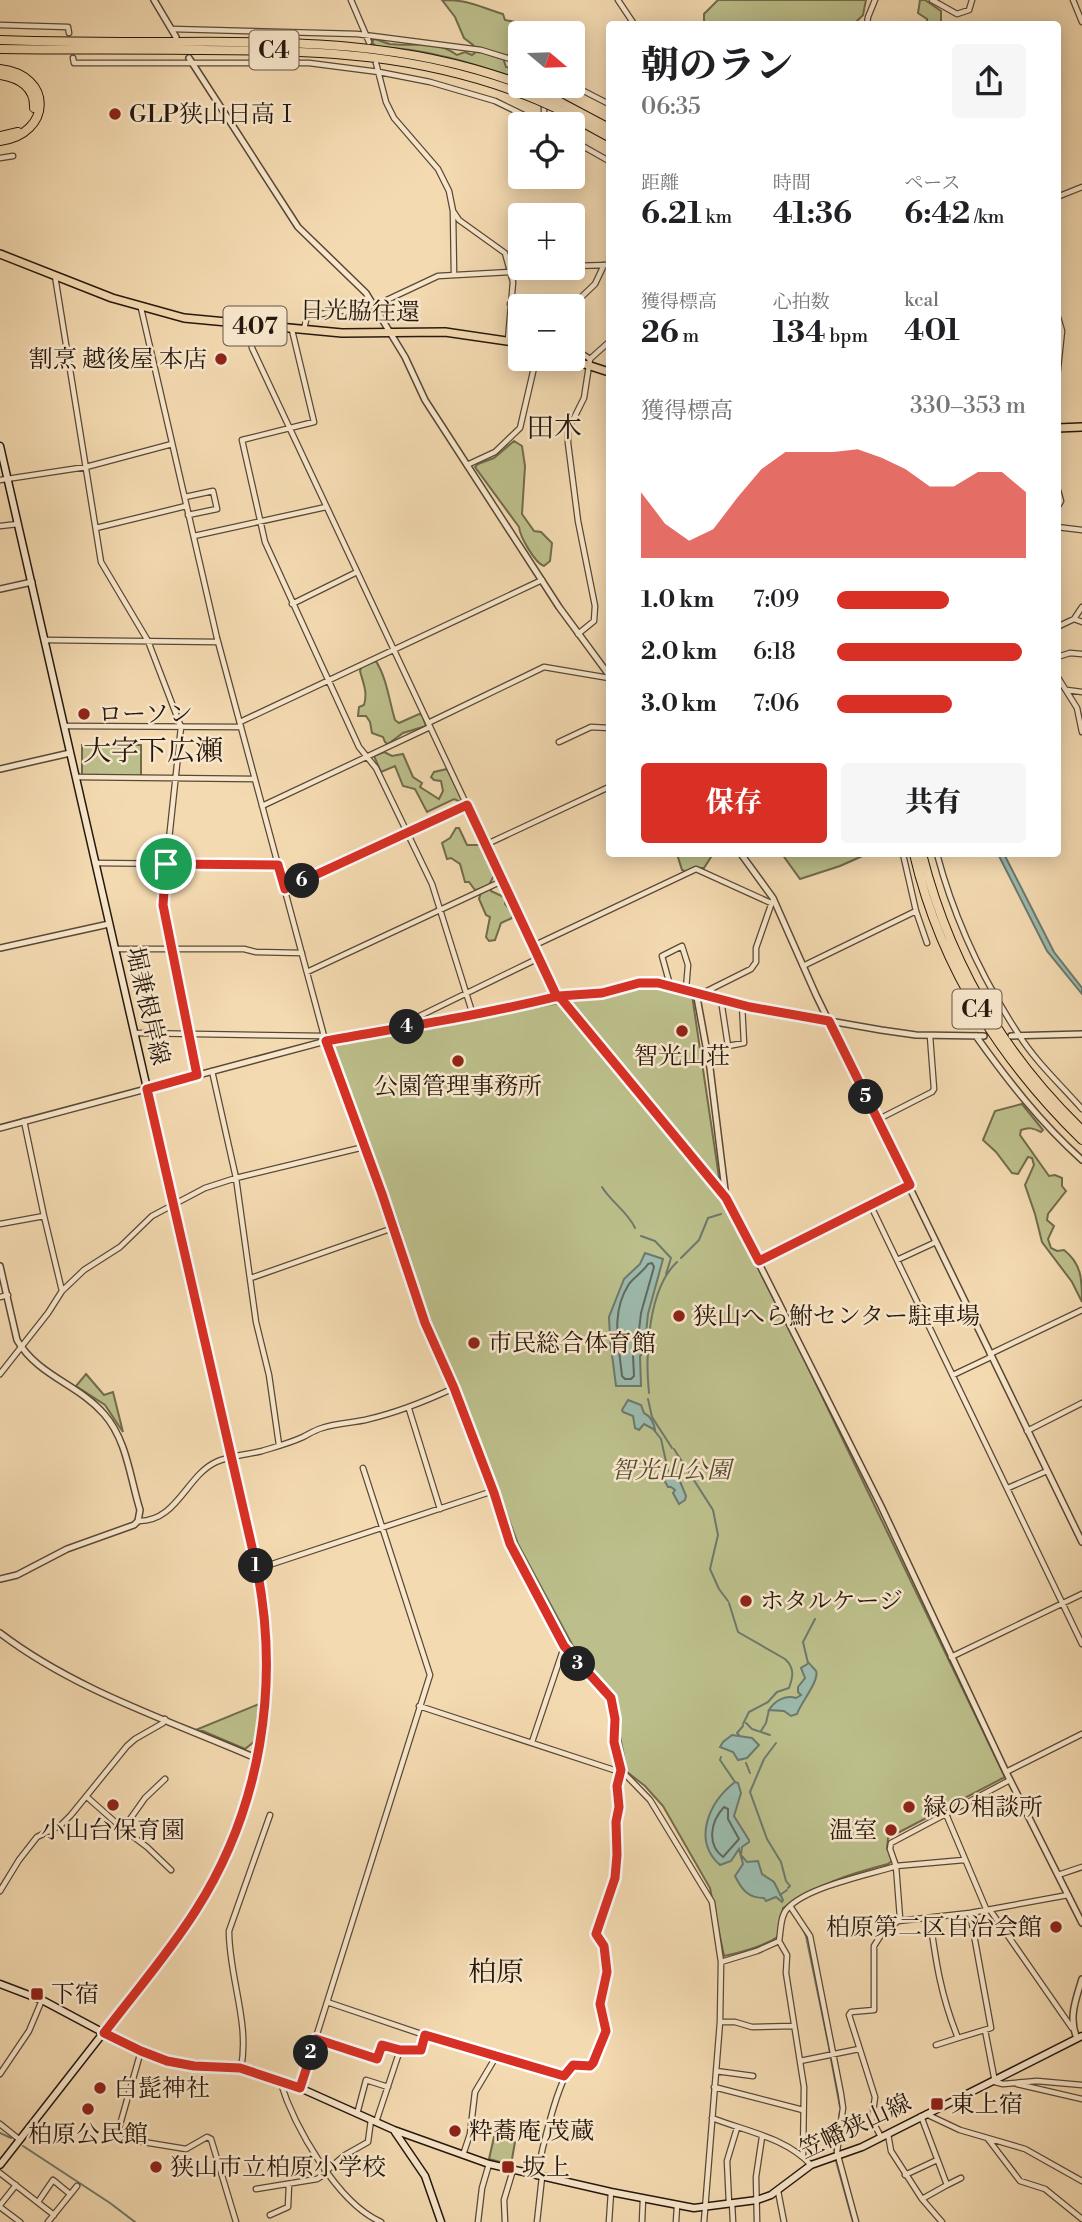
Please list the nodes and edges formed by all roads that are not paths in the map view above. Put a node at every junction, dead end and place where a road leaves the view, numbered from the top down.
1 (154, 0) edge
2 (351, 0) edge
3 (618, 0) edge
4 (875, 0) edge
5 (932, 0) edge
6 (972, 0) edge
7 (1073, 0) edge
8 (632, 21) edge
9 (867, 21) edge
10 (1082, 22) edge
11 (0, 25) edge
12 (172, 29) junction
13 (69, 33) dead end
14 (366, 35) junction
15 (176, 37) dead end
16 (0, 40) edge
17 (369, 42) dead end
18 (0, 49) edge
19 (73, 58) dead end
20 (189, 58) dead end
21 (508, 58) edge
22 (376, 63) dead end
23 (193, 64) junction
24 (0, 69) edge
25 (379, 72) junction
26 (0, 75) edge
27 (508, 81) edge
28 (508, 86) edge
29 (585, 92) edge
30 (549, 98) edge
31 (606, 102) edge
32 (560, 106) junction
33 (518, 112) edge
34 (606, 127) edge
35 (606, 135) edge
36 (0, 136) edge
37 (0, 141) edge
38 (585, 147) edge
39 (13, 156) dead end
40 (0, 158) edge
41 (606, 159) edge
42 (1082, 187) edge
43 (1061, 195) edge
44 (453, 211) junction
45 (0, 254) edge
46 (508, 264) edge
47 (606, 265) edge
48 (585, 266) edge
49 (508, 272) edge
50 (454, 274) junction
51 (55, 275) junction
52 (585, 294) edge
53 (374, 306) junction
54 (141, 308) junction
55 (248, 325) junction
56 (292, 330) junction
57 (303, 330) junction
58 (391, 333) junction
59 (508, 340) edge
60 (606, 345) edge
61 (585, 358) edge
62 (585, 361) edge
63 (589, 362) junction
64 (606, 370) edge
65 (533, 371) edge
66 (1082, 426) edge
67 (289, 428) junction
68 (1061, 428) edge
69 (172, 444) junction
70 (0, 446) edge
71 (467, 465) junction
72 (86, 467) junction
73 (4, 479) edge
74 (185, 497) junction
75 (186, 506) junction
76 (326, 507) junction
77 (188, 515) junction
78 (261, 521) junction
79 (18, 524) junction
80 (0, 526) edge
81 (1061, 527) edge
82 (96, 528) junction
83 (1082, 530) edge
84 (193, 536) junction
85 (358, 572) junction
86 (542, 580) junction
87 (32, 582) junction
88 (0, 589) edge
89 (292, 604) junction
90 (1082, 607) edge
91 (1074, 619) junction
92 (1082, 622) edge
93 (1061, 624) edge
94 (578, 634) junction
95 (44, 640) junction
96 (148, 641) junction
97 (218, 642) junction
98 (394, 649) junction
99 (1082, 654) edge
100 (1061, 656) edge
101 (606, 669) edge
102 (606, 672) edge
103 (328, 680) junction
104 (1061, 683) edge
105 (1067, 690) junction
106 (1082, 692) edge
107 (240, 725) junction
108 (429, 725) junction
109 (64, 726) junction
110 (181, 727) junction
111 (606, 728) edge
112 (1082, 732) edge
113 (559, 742) dead end
114 (70, 754) junction
115 (368, 756) junction
116 (0, 769) edge
117 (76, 777) junction
118 (176, 777) junction
119 (255, 779) junction
120 (606, 788) edge
121 (467, 805) junction
122 (262, 806) junction
123 (407, 832) junction
124 (485, 845) junction
125 (743, 857) edge
126 (903, 857) edge
127 (915, 857) edge
128 (923, 857) edge
129 (938, 857) edge
130 (95, 863) junction
131 (166, 864) junction
132 (278, 865) junction
133 (502, 881) junction
134 (285, 889) junction
135 (772, 901) junction
136 (440, 911) junction
137 (916, 911) junction
138 (109, 924) junction
139 (927, 943) dead end
140 (533, 946) junction
141 (0, 948) edge
142 (170, 948) junction
143 (116, 949) junction
144 (302, 953) junction
145 (539, 958) junction
146 (803, 966) junction
147 (307, 972) junction
148 (670, 985) junction
149 (687, 989) junction
150 (466, 992) junction
151 (699, 993) junction
152 (558, 997) junction
153 (721, 1000) junction
154 (742, 1005) junction
155 (473, 1015) junction
156 (829, 1021) junction
157 (391, 1030) junction
158 (135, 1033) junction
159 (188, 1033) junction
160 (1082, 1034) edge
161 (930, 1036) junction
162 (976, 1036) junction
163 (984, 1036) dead end
164 (1011, 1036) dead end
165 (1019, 1036) junction
166 (325, 1039) junction
167 (212, 1071) junction
168 (197, 1075) junction
169 (147, 1089) junction
170 (1082, 1109) edge
171 (877, 1120) junction
172 (24, 1122) junction
173 (0, 1128) edge
174 (1082, 1130) edge
175 (1082, 1140) edge
176 (364, 1147) junction
177 (1082, 1160) edge
178 (236, 1178) junction
179 (910, 1185) junction
180 (726, 1198) junction
181 (870, 1204) junction
182 (173, 1205) junction
183 (44, 1216) junction
184 (0, 1224) edge
185 (393, 1228) junction
186 (936, 1242) junction
187 (897, 1259) junction
188 (759, 1261) junction
189 (0, 1266) edge
190 (251, 1278) junction
191 (62, 1291) junction
192 (8, 1295) junction
193 (0, 1297) edge
194 (1082, 1310) edge
195 (21, 1347) junction
196 (991, 1356) junction
197 (0, 1374) edge
198 (953, 1375) junction
199 (454, 1388) junction
200 (1082, 1403) edge
201 (409, 1409) junction
202 (1027, 1432) junction
203 (279, 1445) junction
204 (230, 1456) junction
205 (363, 1468) dead end
206 (1047, 1471) junction
207 (1008, 1488) junction
208 (493, 1491) junction
209 (440, 1508) junction
210 (138, 1521) junction
211 (384, 1527) junction
212 (1080, 1532) edge
213 (1082, 1542) edge
214 (257, 1569) junction
215 (0, 1579) edge
216 (1082, 1594) edge
217 (1063, 1602) junction
218 (0, 1633) edge
219 (1082, 1644) edge
220 (564, 1646) junction
221 (951, 1657) junction
222 (419, 1706) junction
223 (165, 1719) junction
224 (1082, 1734) edge
225 (532, 1742) junction
226 (258, 1759) junction
227 (620, 1771) junction
228 (1006, 1772) junction
229 (165, 1779) dead end
230 (1010, 1780) junction
231 (87, 1797) junction
232 (946, 1814) junction
233 (270, 1815) dead end
234 (123, 1829) junction
235 (964, 1860) junction
236 (896, 1866) junction
237 (1082, 1867) edge
238 (171, 1870) dead end
239 (1057, 1875) junction
240 (1, 1888) edge
241 (1068, 1895) junction
242 (789, 1907) junction
243 (988, 1910) junction
244 (970, 1913) junction
245 (930, 1919) junction
246 (898, 1922) junction
247 (1082, 1923) edge
248 (779, 1941) junction
249 (721, 1962) junction
250 (1082, 1979) edge
251 (0, 1984) edge
252 (42, 2000) junction
253 (327, 2002) junction
254 (720, 2022) junction
255 (794, 2026) junction
256 (1072, 2028) junction
257 (985, 2030) junction
258 (104, 2033) junction
259 (425, 2035) junction
260 (1079, 2037) edge
261 (958, 2038) junction
262 (316, 2039) junction
263 (936, 2045) dead end
264 (859, 2049) junction
265 (400, 2050) junction
266 (141, 2051) junction
267 (834, 2054) junction
268 (497, 2055) junction
269 (800, 2061) junction
270 (240, 2068) junction
271 (716, 2071) junction
272 (0, 2074) edge
273 (564, 2076) junction
274 (753, 2076) dead end
275 (279, 2079) junction
276 (995, 2082) junction
277 (1013, 2083) junction
278 (1082, 2085) edge
279 (388, 2087) junction
280 (714, 2087) junction
281 (300, 2088) junction
282 (1082, 2099) edge
283 (803, 2110) junction
284 (357, 2114) junction
285 (923, 2115) junction
286 (712, 2118) junction
287 (374, 2121) junction
288 (0, 2124) edge
289 (737, 2128) junction
290 (394, 2130) junction
291 (884, 2135) junction
292 (762, 2137) junction
293 (988, 2138) junction
294 (20, 2140) junction
295 (463, 2155) junction
296 (803, 2155) junction
297 (838, 2155) junction
298 (937, 2160) junction
299 (489, 2164) junction
300 (0, 2165) edge
301 (811, 2165) junction
302 (513, 2170) junction
303 (0, 2173) edge
304 (326, 2173) junction
305 (905, 2175) junction
306 (539, 2177) junction
307 (961, 2178) dead end
308 (1082, 2181) edge
309 (289, 2184) junction
310 (16, 2185) junction
311 (947, 2185) junction
312 (77, 2186) dead end
313 (256, 2189) dead end
314 (778, 2191) junction
315 (611, 2192) junction
316 (71, 2194) junction
317 (643, 2199) junction
318 (922, 2199) junction
319 (757, 2200) junction
320 (38, 2202) junction
321 (730, 2203) junction
322 (0, 2206) edge
323 (677, 2206) junction
324 (705, 2207) junction
325 (54, 2215) junction
326 (270, 2215) dead end
327 (1082, 2219) edge
328 (20, 2222) edge
329 (48, 2222) edge
330 (236, 2222) edge
331 (381, 2222) edge
332 (441, 2222) edge
333 (478, 2222) edge
334 (505, 2222) edge
335 (537, 2222) edge
336 (609, 2222) edge
337 (642, 2222) edge
338 (676, 2222) edge
339 (704, 2222) edge
340 (733, 2222) edge
341 (757, 2222) edge
342 (784, 2222) edge
343 (856, 2222) edge
344 (942, 2222) edge

1 - 12 street
2 - 14 street
3 - 8 street
4 - 9 street
5 - 6 street
7 - 10 street
11 - 13 street
12 - 14 street
12 - 15 street
14 - 17 street
14 - 21 street
16 - 27 highway, C4
18 - 28 highway, C4
19 - 23 street
20 - 23 street
22 - 25 street
23 - 25 street
23 - 53 street
24 - 37 highway
25 - 33 street
25 - 44 street
26 - 36 highway
29 - 31 street
30 - 32 highway, C4, bridge
32 - 34 highway, C4
32 - 35 highway, C4
38 - 41 street
39 - 40 street
42 - 43 street
44 - 46 street
44 - 50 street
45 - 51 highway, 日光脇往還 / 407
47 - 48 street
47 - 52 street
49 - 50 street
50 - 53 street
51 - 54 highway, 日光脇往還 / 407
51 - 72 street
53 - 57 street
53 - 58 street
54 - 55 highway, 日光脇往還 / 407
54 - 69 street
55 - 56 highway, 日光脇往還 / 407
55 - 67 street
56 - 57 highway, 日光脇往還 / 407
56 - 67 street
57 - 58 highway, 日光脇往還 / 407
58 - 59 highway, 日光脇往還 / 407
58 - 71 street
60 - 63 street
61 - 63 street
62 - 63 highway
63 - 64 highway
63 - 94 street
65 - 71 street
66 - 68 highway
67 - 76 street
67 - 78 street
69 - 72 street
69 - 74 street
70 - 73 main road, 堀兼根岸線
71 - 86 street
72 - 73 street
72 - 82 street
73 - 79 main road, 堀兼根岸線
74 - 75 street
74 - 77 street
75 - 77 street
75 - 82 street
76 - 78 street
76 - 85 street
77 - 84 street
78 - 84 street
78 - 89 street
79 - 80 street
79 - 87 main road, 堀兼根岸線
81 - 83 street
82 - 96 street
84 - 97 street
85 - 89 street
85 - 98 street
86 - 94 street
86 - 98 street
87 - 88 street
87 - 95 main road, 堀兼根岸線
89 - 103 street
90 - 91 street
91 - 92 street
91 - 93 street
94 - 101 street
95 - 96 street
95 - 109 main road, 堀兼根岸線
96 - 97 street
96 - 110 street
97 - 107 street
98 - 103 street
98 - 108 street
99 - 100 street
102 - 108 street
103 - 107 street
103 - 115 street
104 - 105 street
105 - 106 street
105 - 112 street
107 - 110 street
107 - 119 street
108 - 115 street
108 - 121 street
109 - 110 street
109 - 114 main road, 堀兼根岸線
110 - 118 street
111 - 113 street
114 - 116 street
114 - 117 main road, 堀兼根岸線
115 - 122 street
115 - 123 street
117 - 118 street
117 - 130 main road, 堀兼根岸線
118 - 119 street
118 - 131 street
119 - 122 street
120 - 124 street
121 - 123 street
121 - 124 street
122 - 132 street
123 - 134 street
123 - 136 street
124 - 133 street
125 - 135 street
126 - 137 street
127 - 175 highway, C4
128 - 174 highway, C4
129 - 165 street
130 - 131 street
130 - 138 main road, 堀兼根岸線
131 - 132 street
131 - 142 street
132 - 134 street
133 - 136 street
133 - 140 street
134 - 144 street
135 - 140 street
135 - 146 street
135 - 151 street
136 - 147 street
136 - 150 street
137 - 139 street
137 - 146 street
138 - 141 street
138 - 143 main road, 堀兼根岸線
140 - 145 street
142 - 143 street
142 - 144 street
142 - 159 street
143 - 158 main road, 堀兼根岸線
144 - 147 street
145 - 150 street
145 - 152 street
146 - 156 street
147 - 166 street
148 - 149 street
148 - 149 street
148 - 152 street
149 - 151 street
150 - 155 street
150 - 157 street
151 - 153 street
151 - 180 street
152 - 155 street
152 - 180 street
153 - 154 street
153 - 154 street
154 - 156 street
155 - 157 street
156 - 161 street
156 - 171 street
157 - 166 street
158 - 159 street
158 - 169 main road, 堀兼根岸線
159 - 166 street
159 - 168 street
160 - 165 street
161 - 162 street
161 - 171 street
162 - 163 street
162 - 177 street
164 - 165 street
165 - 170 street
166 - 167 street
166 - 176 street
167 - 168 street
167 - 178 street
168 - 169 street
169 - 172 street
169 - 182 main road, 堀兼根岸線
171 - 179 street
172 - 173 street
172 - 183 street
176 - 178 street
176 - 185 street
178 - 182 street
178 - 190 street
179 - 181 street
179 - 186 street
180 - 188 street
181 - 187 street
181 - 188 street
182 - 191 street
182 - 204 main road, 堀兼根岸線
183 - 184 street
183 - 191 street
185 - 190 street
185 - 199 street
186 - 187 street
186 - 196 street
187 - 198 street
188 - 221 street
189 - 192 street
190 - 203 street
191 - 195 street
192 - 193 street
192 - 195 street
194 - 196 street
195 - 197 street
195 - 210 street
196 - 198 street
196 - 202 street
198 - 207 street
199 - 201 street
199 - 208 street
200 - 202 street
201 - 203 street
201 - 209 street
202 - 206 street
203 - 204 street
204 - 210 street
204 - 214 main road, 堀兼根岸線
205 - 211 street
206 - 207 street
206 - 212 street
207 - 217 street
208 - 209 street
208 - 220 street
209 - 211 street
210 - 215 street
211 - 214 street
211 - 222 street
212 - 213 street
214 - 226 main road, 堀兼根岸線
216 - 217 street
217 - 219 street
217 - 221 street
218 - 223 street
220 - 225 street
220 - 227 street
221 - 228 street
222 - 225 street
222 - 253 street
223 - 226 street
223 - 231 street
224 - 228 street
225 - 227 street
226 - 258 main road, 堀兼根岸線
227 - 249 street
227 - 273 street
228 - 230 street
229 - 234 street
230 - 232 street
230 - 239 street
231 - 234 street
231 - 240 street
232 - 235 street
232 - 236 street
233 - 270 street
234 - 238 street
235 - 236 street
235 - 243 street
236 - 242 street
236 - 246 street
237 - 239 street
239 - 241 street
241 - 243 street
241 - 247 street
242 - 248 street
242 - 267 street
243 - 244 street
243 - 256 street
244 - 245 street
244 - 257 street
245 - 246 street
245 - 261 street
246 - 264 street
248 - 249 street
248 - 255 street
249 - 254 street
250 - 256 street
251 - 252 main road, 笠幡狭山線
252 - 258 main road, 笠幡狭山線
252 - 272 street
253 - 259 street
253 - 262 street
254 - 255 street
254 - 271 street
255 - 269 street
256 - 260 street
257 - 261 street
257 - 276 street
258 - 266 main road, 笠幡狭山線
258 - 294 main road, 堀兼根岸線
259 - 265 street
259 - 268 street
260 - 276 main road, 笠幡狭山線
261 - 263 street
262 - 265 street
262 - 281 street
264 - 267 street
264 - 291 street
265 - 279 street
266 - 270 main road, 笠幡狭山線
266 - 330 street
267 - 269 street
267 - 297 street
268 - 273 street
268 - 295 street
269 - 283 street
270 - 275 main road, 笠幡狭山線
271 - 274 street
271 - 280 street
273 - 306 street
275 - 281 main road, 笠幡狭山線
275 - 304 street
276 - 277 street
276 - 285 main road, 笠幡狭山線
277 - 278 street
277 - 282 street
279 - 284 street
279 - 287 street
280 - 283 street
280 - 286 street
281 - 284 main road, 笠幡狭山線
283 - 296 street
284 - 287 main road, 笠幡狭山線
285 - 291 main road, 笠幡狭山線
285 - 293 street
285 - 298 street
286 - 289 street
286 - 324 street
287 - 290 main road, 笠幡狭山線
287 - 304 street
288 - 294 street
289 - 292 street
289 - 321 street
290 - 295 main road, 笠幡狭山線
290 - 332 main road
291 - 297 main road, 笠幡狭山線
291 - 305 street
292 - 296 street
292 - 319 street
293 - 308 street
293 - 327 street
294 - 300 main road, 堀兼根岸線
295 - 299 main road, 笠幡狭山線
296 - 301 street
297 - 301 main road, 笠幡狭山線
297 - 343 street
298 - 305 street
298 - 311 street
299 - 302 main road, 笠幡狭山線
299 - 333 street
301 - 314 main road, 笠幡狭山線
302 - 306 main road, 笠幡狭山線
302 - 334 street
303 - 310 street
304 - 309 street
304 - 331 street
305 - 318 street
306 - 315 main road, 笠幡狭山線
306 - 335 street
307 - 311 street
309 - 313 street
309 - 326 street
310 - 320 street
310 - 322 street
311 - 318 street
312 - 316 street
314 - 319 main road, 笠幡狭山線
314 - 342 street
315 - 317 main road, 笠幡狭山線
315 - 336 street
316 - 320 street
316 - 325 street
317 - 323 main road, 笠幡狭山線
317 - 337 street
318 - 344 street
319 - 321 main road, 笠幡狭山線
319 - 341 street
320 - 325 street
321 - 324 main road, 笠幡狭山線
321 - 340 street
322 - 328 street
323 - 324 main road, 笠幡狭山線
323 - 338 street
324 - 339 street
325 - 329 street

